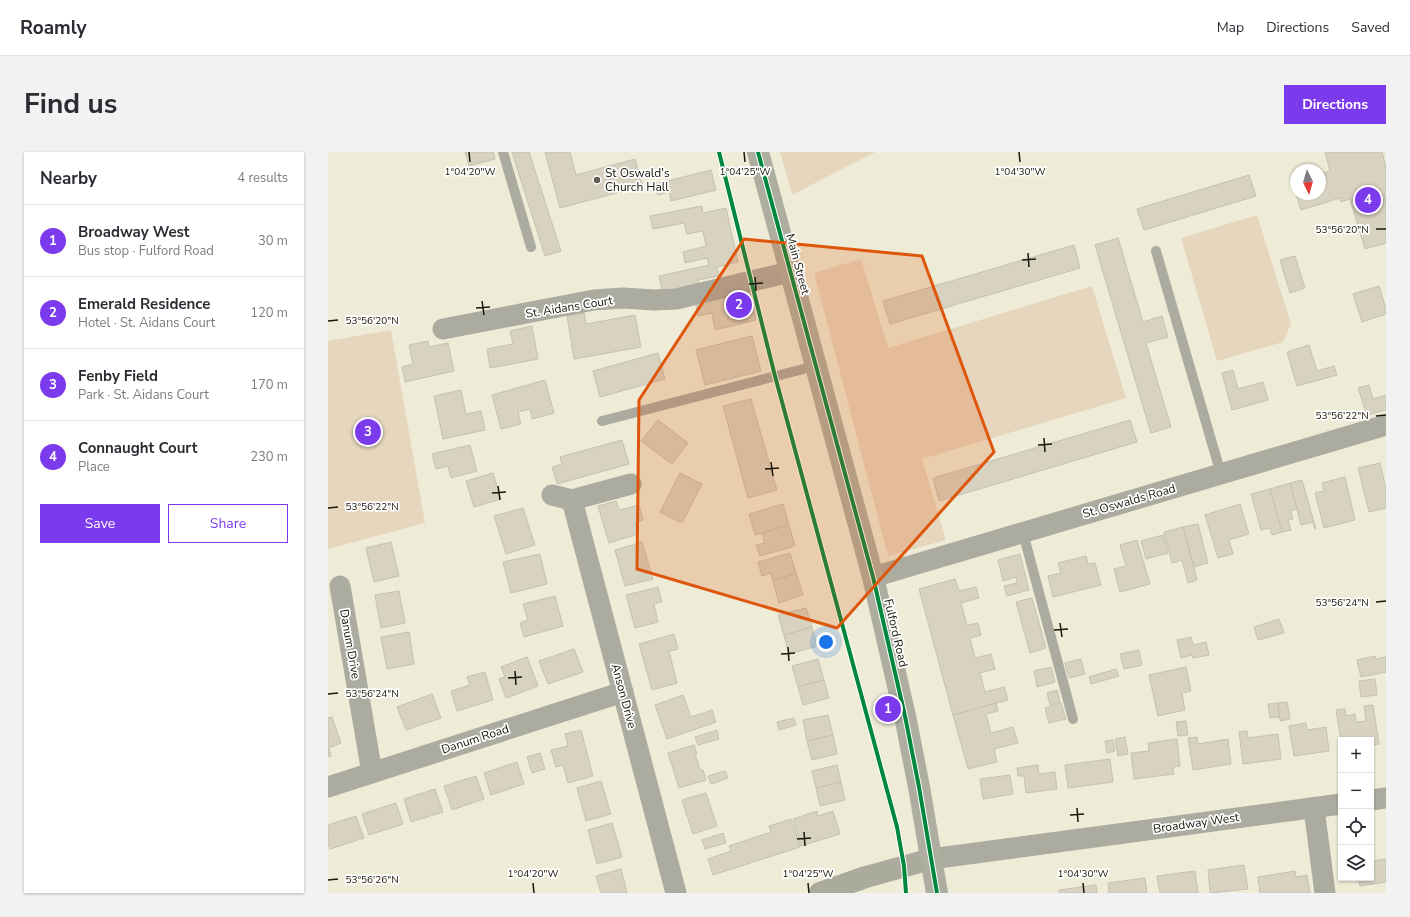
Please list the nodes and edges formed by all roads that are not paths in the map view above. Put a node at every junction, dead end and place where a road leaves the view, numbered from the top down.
1 (503, 152) edge
2 (758, 152) edge
3 (531, 247) dead end
4 (1156, 251) dead end
5 (790, 272) junction
6 (443, 329) dead end
7 (817, 374) junction
8 (602, 421) dead end
9 (1386, 425) edge
10 (1221, 474) junction
11 (631, 484) dead end
12 (1023, 533) junction
13 (873, 578) junction
14 (340, 586) dead end
15 (623, 692) junction
16 (1072, 719) dead end
17 (372, 773) junction
18 (328, 787) edge
19 (1386, 798) edge
20 (1374, 800) edge
21 (1338, 804) edge
22 (1314, 808) junction
23 (931, 858) junction
24 (676, 893) edge
25 (820, 893) edge
26 (937, 893) edge
27 (1325, 893) edge

1 - 3 lane
2 - 5 main road, Main Street
4 - 10 lane
5 - 6 street, St. Aidans Court
5 - 7 main road, Main Street
7 - 8 lane
7 - 13 main road, Fulford Road
9 - 10 street, St. Oswalds Road
10 - 12 street, St. Oswalds Road
11 - 15 street, Anson Drive
12 - 13 street, St. Oswalds Road
12 - 16 lane
13 - 23 main road, Fulford Road
14 - 17 street, Danum Drive
15 - 17 street, Danum Road
15 - 24 street, Anson Drive
17 - 18 street, Danum Road
19 - 20 street
21 - 22 street, Broadway West
22 - 23 street, Broadway West
22 - 27 street
23 - 25 street
23 - 26 main road, Fulford Road

